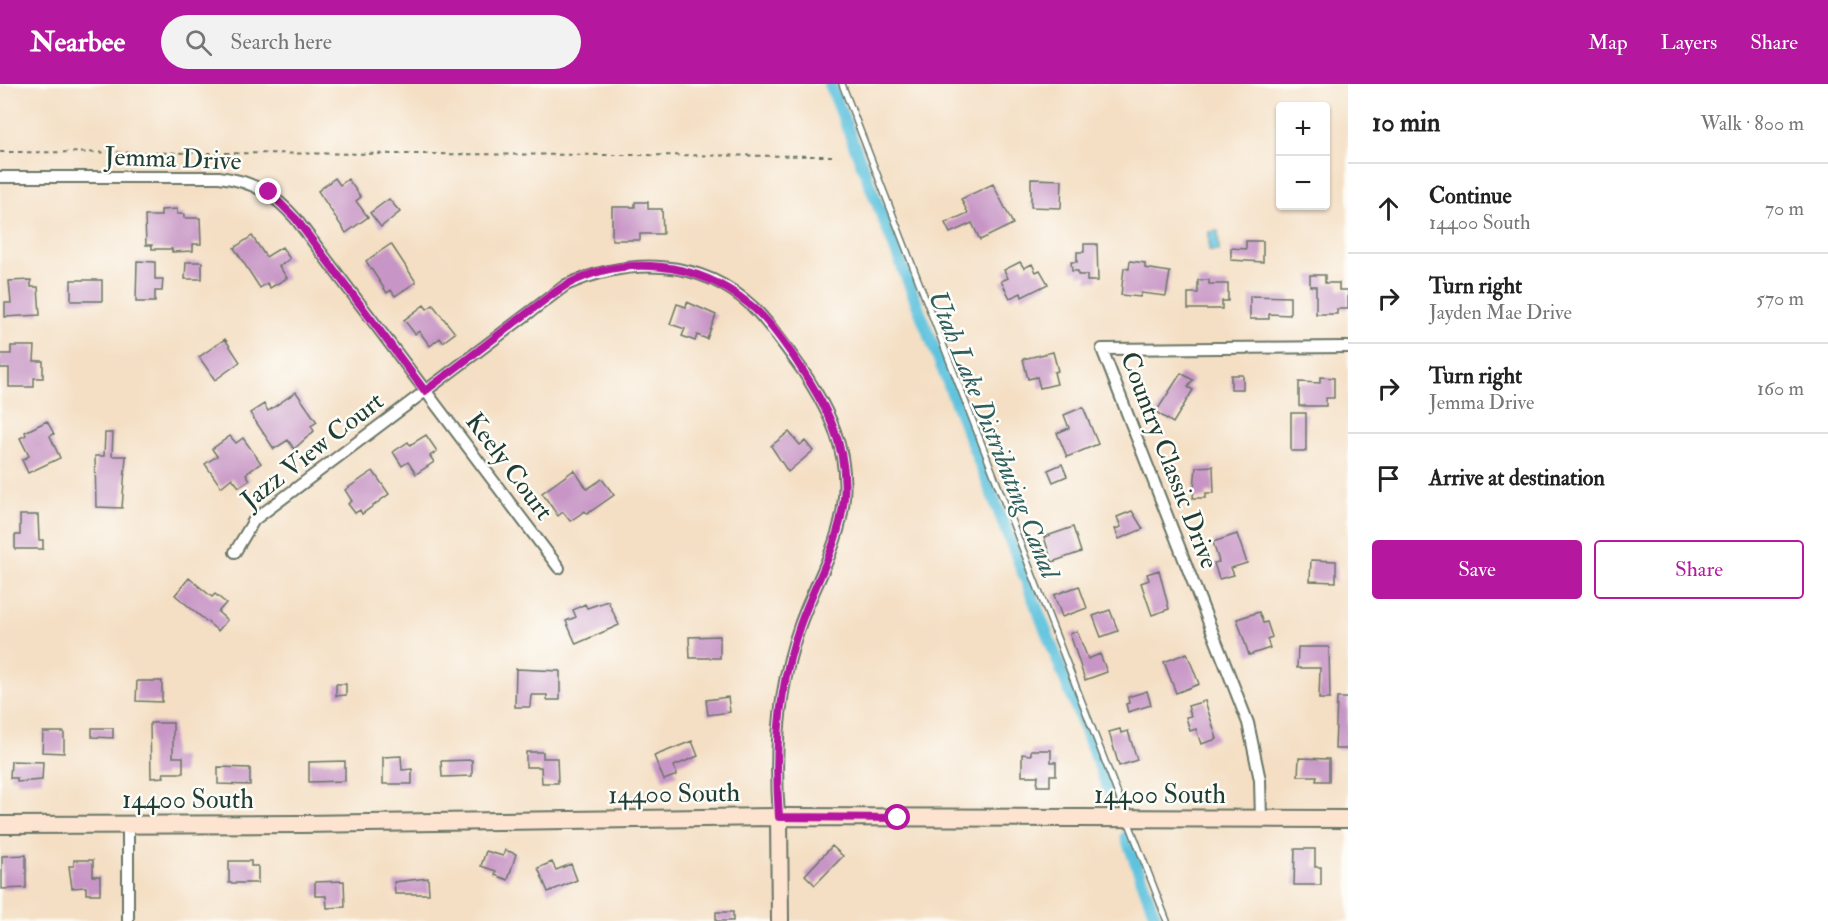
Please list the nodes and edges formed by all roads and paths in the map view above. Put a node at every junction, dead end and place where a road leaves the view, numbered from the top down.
1 (842, 84) edge
2 (0, 152) edge
3 (832, 156) dead end
4 (0, 177) edge
5 (1348, 347) edge
6 (425, 391) junction
7 (235, 552) dead end
8 (559, 568) dead end
9 (779, 817) junction
10 (1129, 819) junction
11 (1348, 819) edge
12 (1261, 820) junction
13 (0, 825) edge
14 (128, 825) junction
15 (128, 921) edge
16 (780, 921) edge
17 (1167, 921) edge

1 - 10 lane
2 - 3 path
4 - 6 street, Jemma Drive
5 - 12 street, Country Classic Drive
6 - 7 street, Jazz View Court
6 - 8 street, Keely Court
6 - 9 street, Jazz View Court
9 - 10 street, 14400 South
9 - 14 street, 14400 South
9 - 16 street
10 - 12 street, 14400 South
10 - 17 lane
11 - 12 street, 14400 South
13 - 14 street, 14400 South
14 - 15 street

